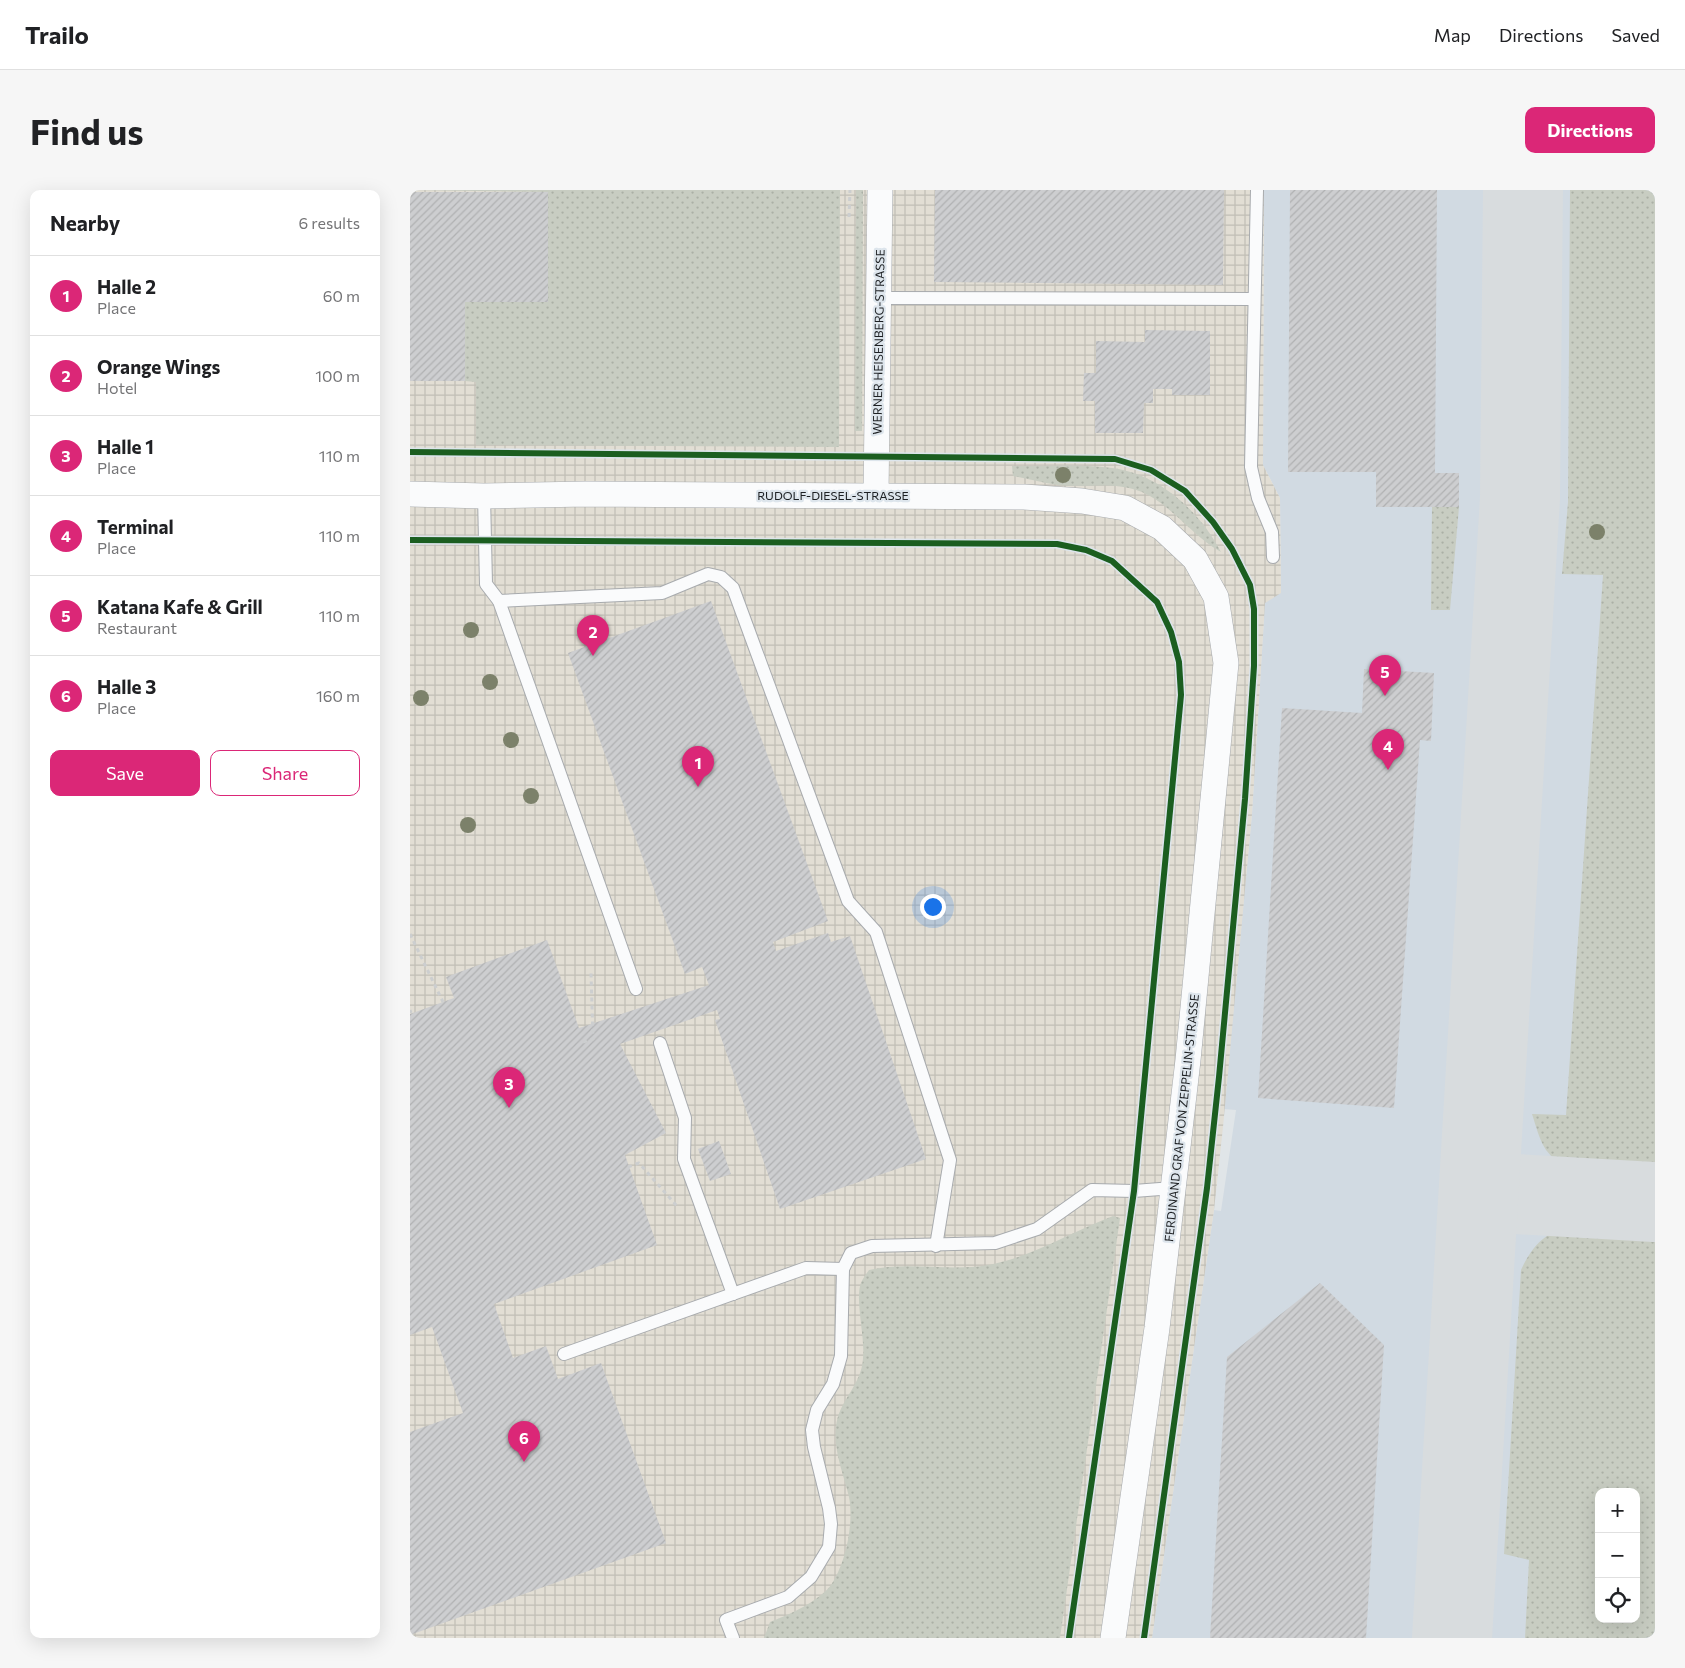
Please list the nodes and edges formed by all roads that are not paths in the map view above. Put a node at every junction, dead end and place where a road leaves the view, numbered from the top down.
1 (880, 190) edge
2 (1257, 190) edge
3 (879, 298) junction
4 (1253, 299) junction
5 (410, 494) edge
6 (876, 494) junction
7 (484, 496) junction
8 (1273, 557) dead end
9 (1216, 597) joint
10 (499, 601) junction
11 (636, 989) dead end
12 (660, 1043) dead end
13 (1173, 1188) junction
14 (936, 1246) junction
15 (843, 1269) junction
16 (733, 1294) junction
17 (564, 1354) dead end
18 (732, 1638) edge
19 (1113, 1638) edge

1 - 3 street, WERNER HEISENBERG-STRASSE
2 - 4 lane
3 - 4 lane
3 - 6 street, WERNER HEISENBERG-STRASSE
4 - 8 lane
5 - 7 street, RUDOLF-DIESEL-STRASSE
6 - 7 street, RUDOLF-DIESEL-STRASSE
6 - 9 street, RUDOLF-DIESEL-STRASSE
7 - 10 lane
9 - 13 street, FERDINAND GRAF VON ZEPPELIN-STRASSE
10 - 11 lane
10 - 14 lane
12 - 16 lane
13 - 14 lane
13 - 19 street, FERDINAND GRAF VON ZEPPELIN-STRASSE
14 - 15 lane
15 - 16 lane
15 - 18 lane
16 - 17 lane

